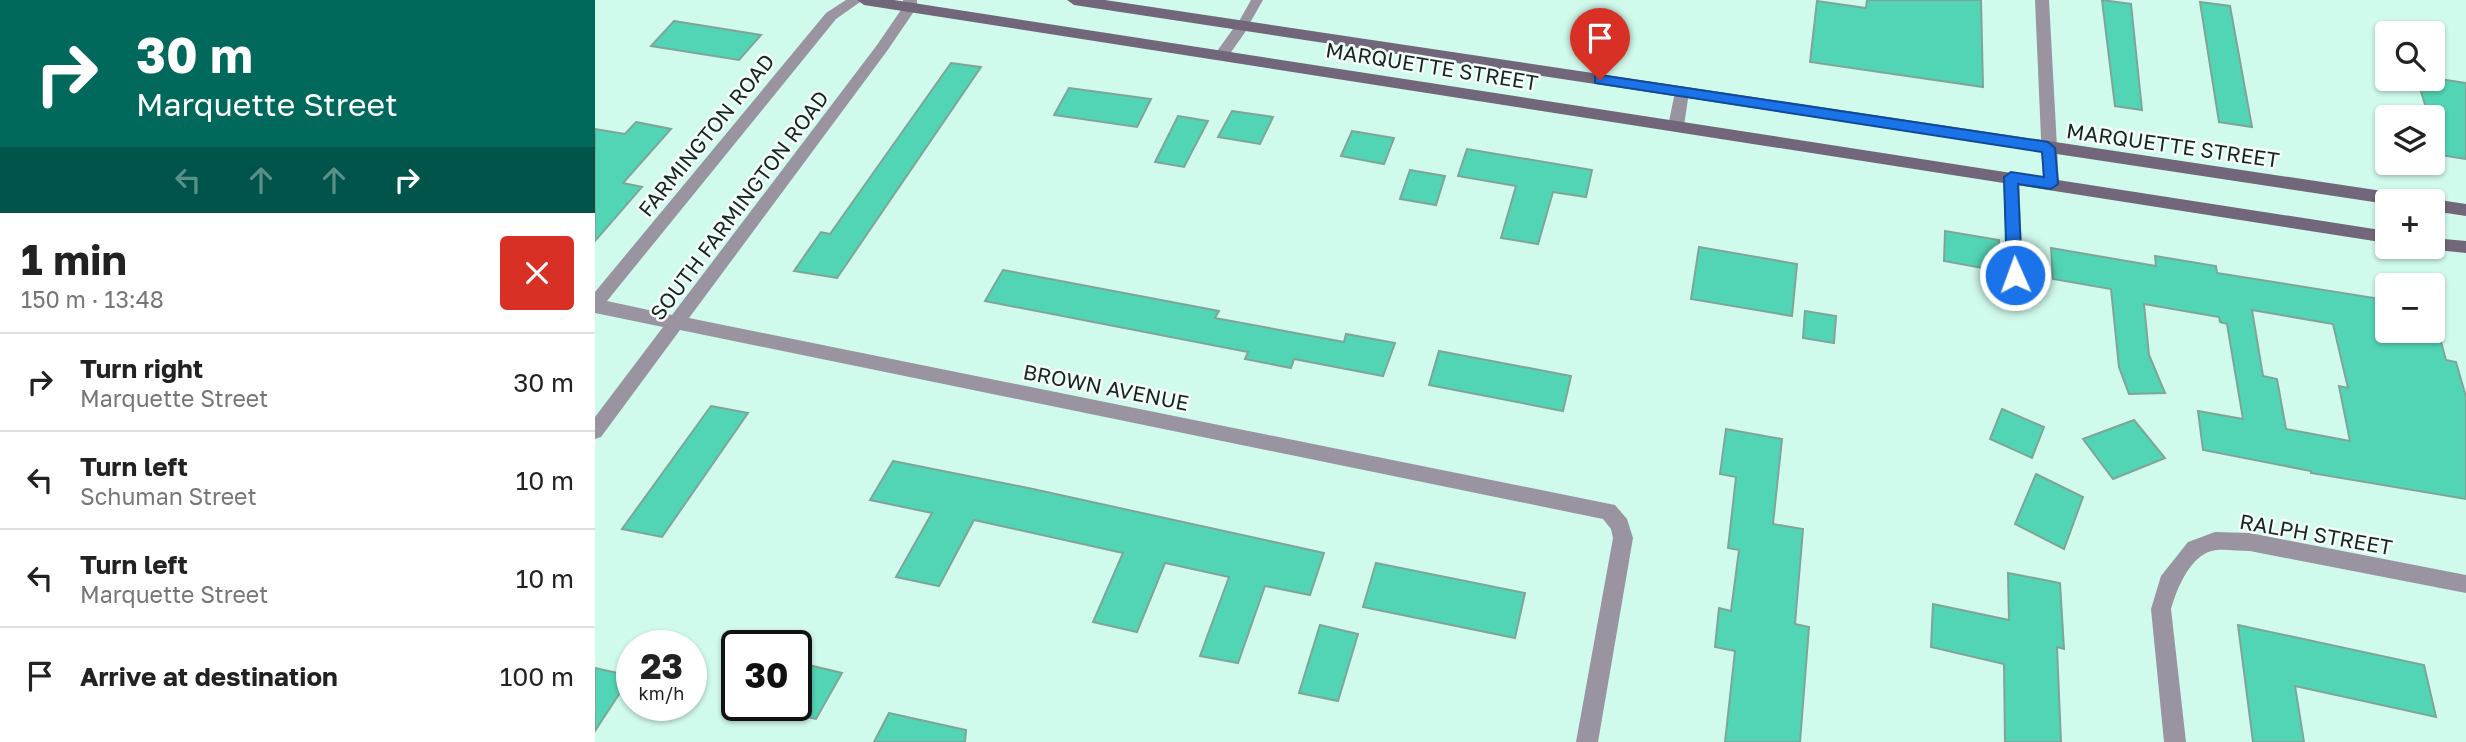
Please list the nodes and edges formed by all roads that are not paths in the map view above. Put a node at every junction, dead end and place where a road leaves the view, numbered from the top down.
1 (856, 0) edge
2 (864, 0) edge
3 (1077, 0) edge
4 (1257, 0) edge
5 (2042, 0) edge
6 (910, 3) edge
7 (1243, 25) junction
8 (1222, 54) junction
9 (1682, 92) junction
10 (1676, 126) junction
11 (2048, 148) junction
12 (2011, 177) junction
13 (2051, 184) junction
14 (2375, 196) edge
15 (2445, 207) edge
16 (2466, 210) edge
17 (2375, 235) edge
18 (2445, 245) edge
19 (2466, 247) edge
20 (2015, 275) dead end
21 (595, 305) edge
22 (677, 324) junction
23 (595, 431) edge
24 (2466, 584) edge
25 (1587, 742) edge
26 (2175, 742) edge

1 - 21 street, FARMINGTON ROAD
2 - 6 street, MARQUETTE STREET
3 - 7 street, MARQUETTE STREET
4 - 7 lane
5 - 11 street
6 - 8 street, MARQUETTE STREET
6 - 22 street, SOUTH FARMINGTON ROAD
7 - 8 street
7 - 9 street, MARQUETTE STREET
8 - 10 street, MARQUETTE STREET
9 - 10 street
9 - 11 street, MARQUETTE STREET
10 - 12 street, MARQUETTE STREET
11 - 13 street
11 - 14 street, MARQUETTE STREET
12 - 13 street, MARQUETTE STREET
12 - 20 street
13 - 17 street, MARQUETTE STREET
15 - 16 street
18 - 19 street
21 - 22 street, BROWN AVENUE
22 - 23 street, SOUTH FARMINGTON ROAD
22 - 25 street, BROWN AVENUE
24 - 26 street, RALPH STREET

